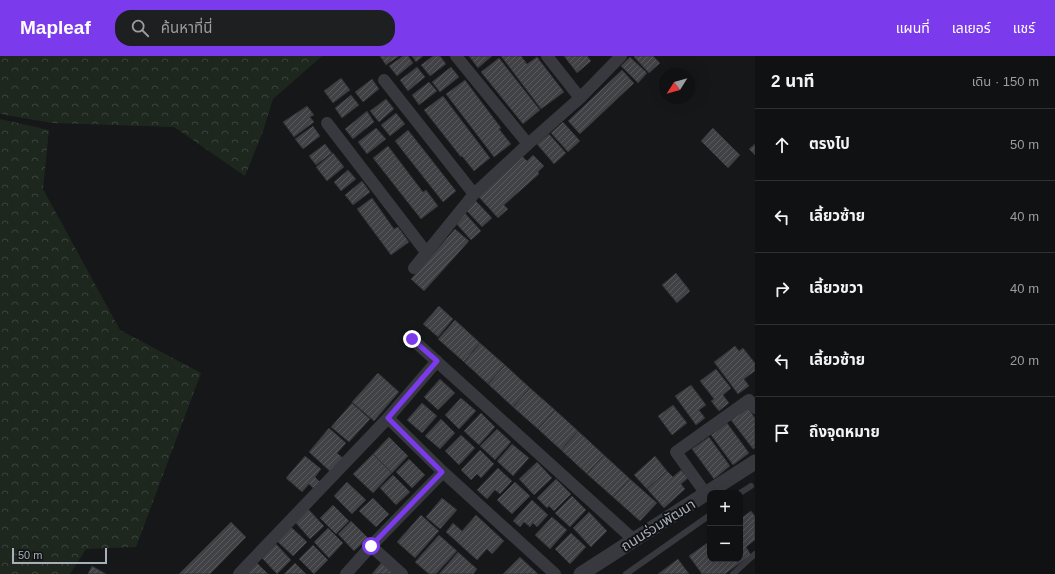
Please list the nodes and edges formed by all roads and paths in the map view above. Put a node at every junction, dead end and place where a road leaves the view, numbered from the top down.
1 (456, 56) edge
2 (547, 56) edge
3 (621, 56) edge
4 (384, 80) dead end
5 (580, 98) junction
6 (328, 123) dead end
7 (528, 144) junction
8 (474, 194) junction
9 (426, 252) junction
10 (414, 268) dead end
11 (412, 339) dead end
12 (437, 361) junction
13 (755, 408) edge
14 (388, 418) junction
15 (755, 462) edge
16 (442, 472) junction
17 (751, 486) dead end
18 (715, 490) edge
19 (717, 490) edge
20 (743, 492) edge
21 (707, 496) edge
22 (707, 517) edge
23 (634, 540) junction
24 (371, 546) junction
25 (755, 554) edge
26 (239, 574) edge
27 (346, 574) edge
28 (402, 574) edge
29 (555, 574) edge
30 (581, 574) edge
31 (626, 574) edge
32 (733, 574) edge

1 - 7 street
2 - 5 street
3 - 5 street
4 - 8 street
5 - 7 street
6 - 9 street
7 - 8 street
8 - 9 street
9 - 10 street
11 - 12 street
12 - 14 street
12 - 23 street
13 - 18 street
14 - 16 street
14 - 26 street
15 - 19 street, ถนนร่วมพัฒนา
16 - 24 street
16 - 29 street
17 - 20 lane
21 - 23 street, ถนนร่วมพัฒนา
22 - 31 lane
23 - 30 street, ถนนร่วมพัฒนา
24 - 27 street
24 - 28 street
25 - 32 lane

